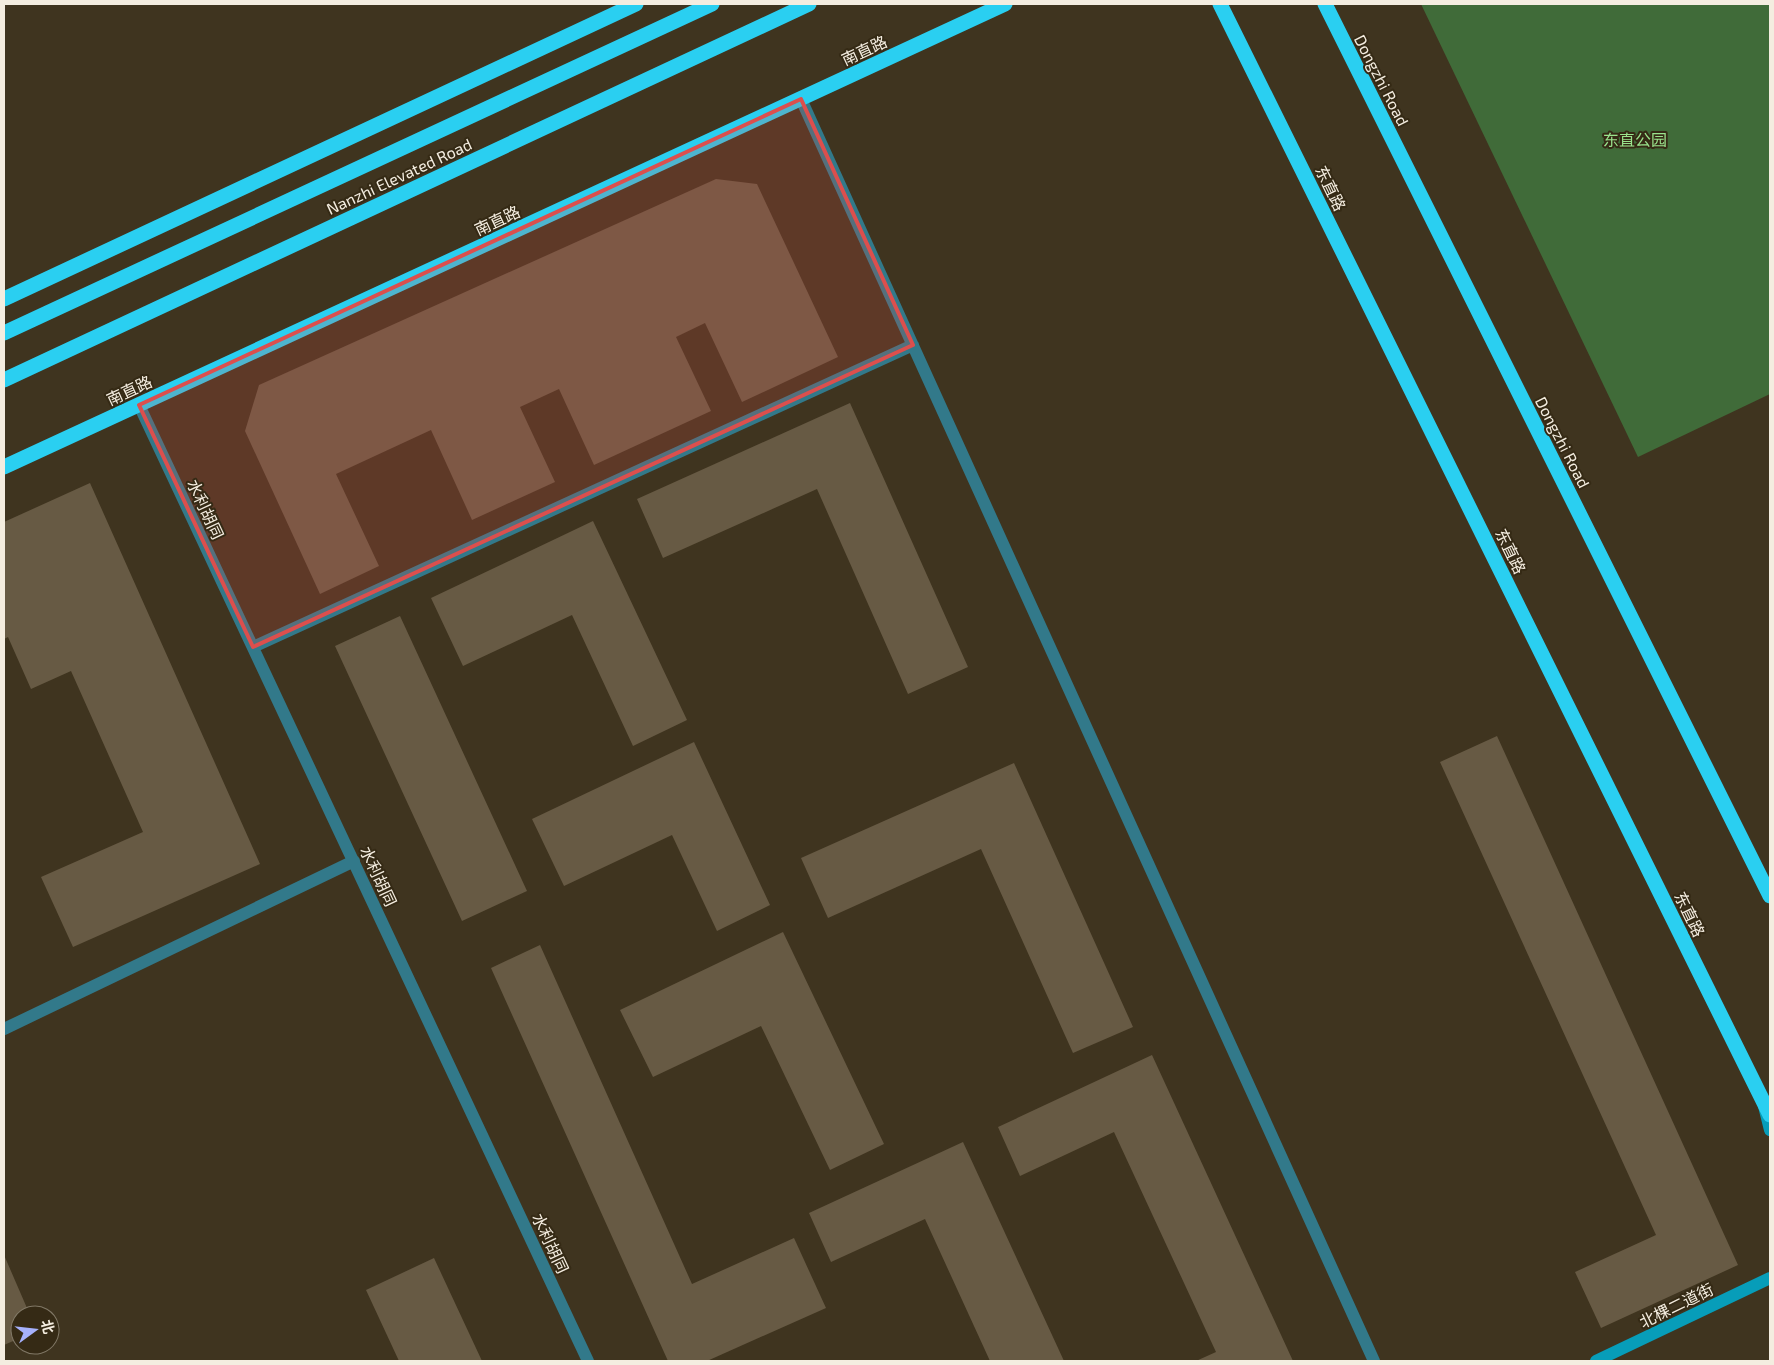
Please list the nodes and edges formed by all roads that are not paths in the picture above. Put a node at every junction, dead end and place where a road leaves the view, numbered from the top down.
1 (636, 4) edge
2 (712, 4) edge
3 (809, 4) edge
4 (1005, 4) edge
5 (1220, 4) edge
6 (1325, 4) edge
7 (801, 99) junction
8 (4, 299) edge
9 (4, 333) edge
10 (913, 345) junction
11 (4, 380) edge
12 (139, 405) junction
13 (4, 467) edge
14 (253, 647) junction
15 (354, 861) junction
16 (1770, 896) edge
17 (4, 1029) edge
18 (1767, 1108) edge
19 (1770, 1130) edge
20 (1770, 1278) edge
21 (588, 1361) edge
22 (1374, 1361) edge
23 (1596, 1361) edge

1 - 8 highway
2 - 9 highway, Nanzhi Elevated Road
3 - 11 highway, Nanzhi Elevated Road
4 - 7 highway, 南直路
5 - 18 highway, 东直路
6 - 16 highway, Dongzhi Road
7 - 10 street
7 - 12 highway, 南直路
10 - 14 street
10 - 22 street
12 - 13 highway, 南直路
12 - 14 street, 水利胡同
14 - 15 street, 水利胡同
15 - 17 street
15 - 21 street, 水利胡同
18 - 19 street
20 - 23 street, 北棵二道街

